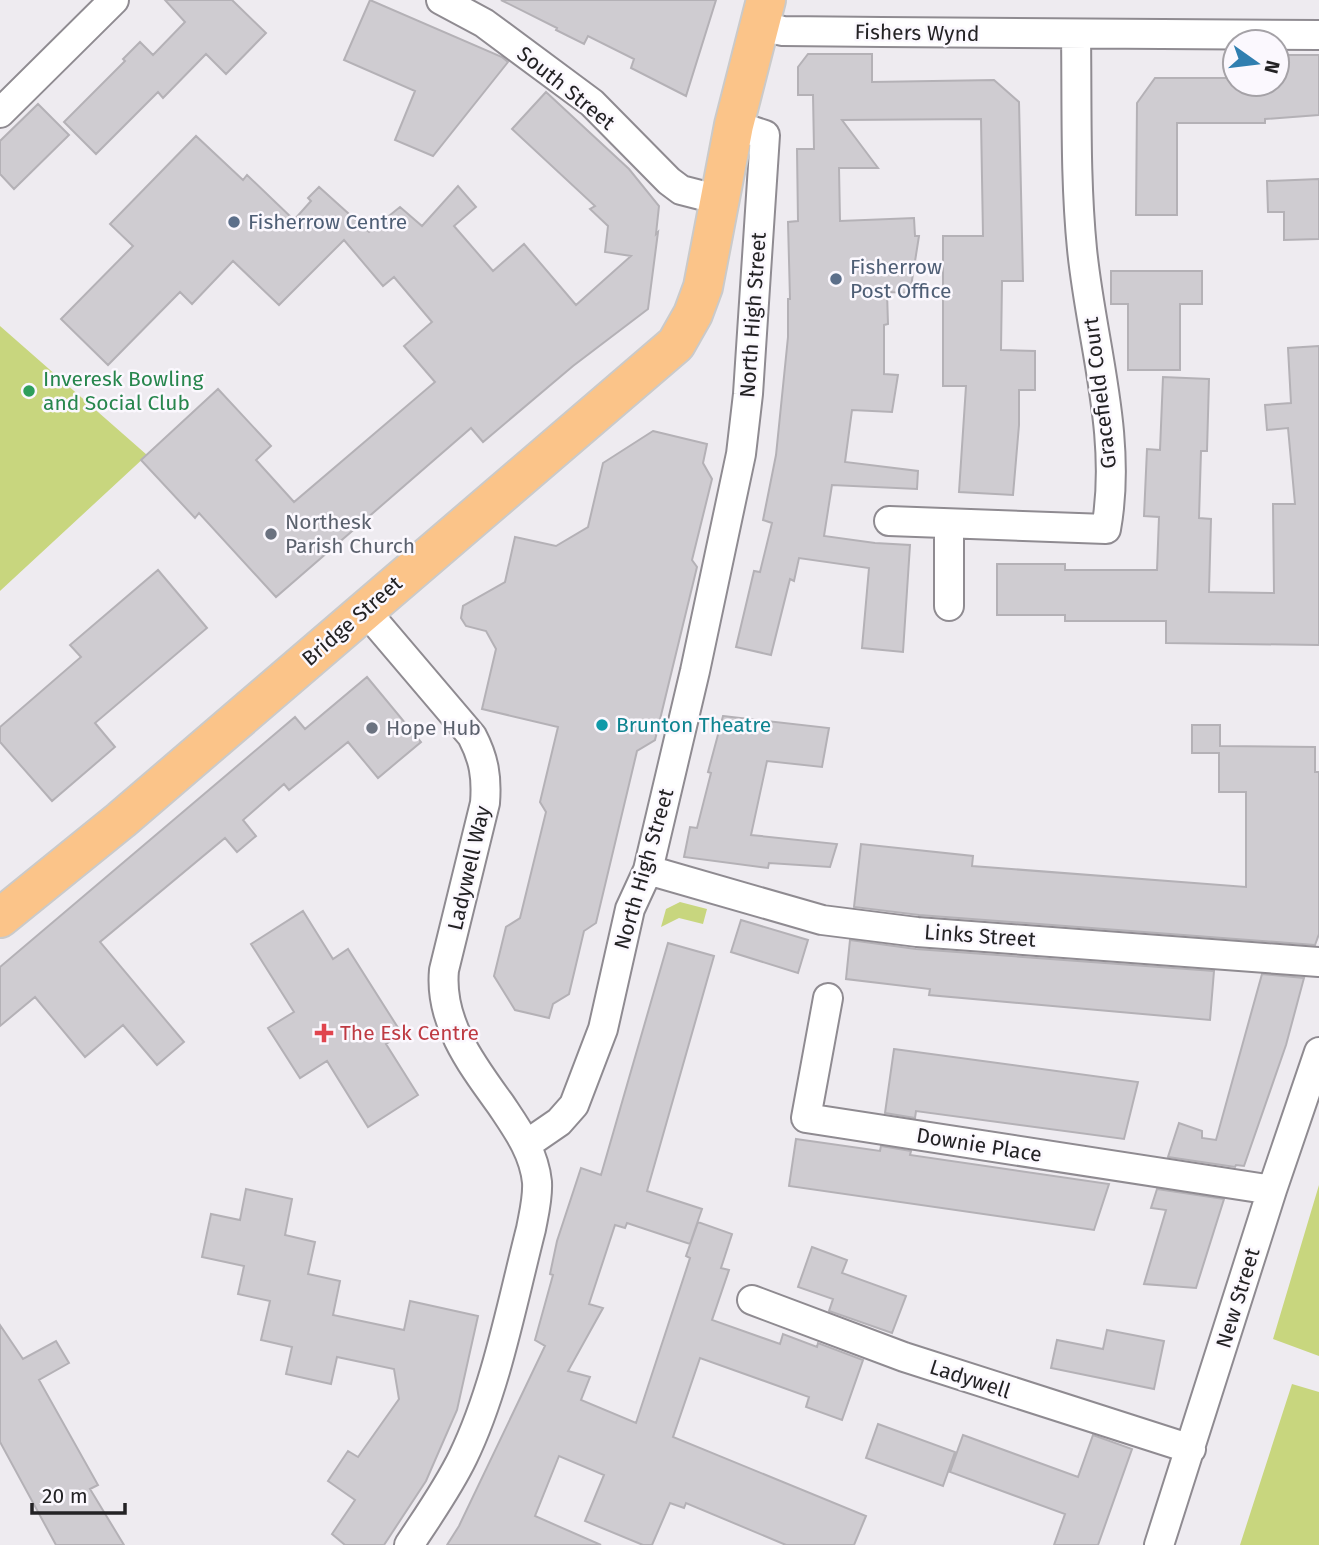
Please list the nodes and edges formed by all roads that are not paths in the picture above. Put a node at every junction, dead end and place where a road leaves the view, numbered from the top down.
1 (114, 0) edge
2 (441, 0) edge
3 (763, 13) edge
4 (1319, 34) edge
5 (1076, 35) junction
6 (0, 113) edge
7 (734, 125) junction
8 (720, 200) junction
9 (889, 521) dead end
10 (949, 524) junction
11 (949, 606) dead end
12 (364, 609) junction
13 (648, 870) junction
14 (0, 918) edge
15 (1319, 962) edge
16 (828, 998) dead end
17 (1319, 1052) edge
18 (527, 1144) junction
19 (1272, 1191) junction
20 (752, 1300) dead end
21 (1191, 1449) junction
22 (409, 1545) edge
23 (1159, 1545) edge

1 - 6 street
2 - 8 street, South Street
3 - 5 street, Fishers Wynd
3 - 7 main road
4 - 5 street, Fishers Wynd
5 - 10 street, Gracefield Court
7 - 8 main road
7 - 13 street, North High Street
8 - 12 main road, Bridge Street
9 - 10 street, Gracefield Court
10 - 11 street
12 - 14 main road, Bridge Street
12 - 18 street, Ladywell Way
13 - 15 street, Links Street
13 - 18 street, North High Street
16 - 19 street, Downie Place
17 - 19 street, New Street
18 - 22 street
19 - 21 street, New Street
20 - 21 street, Ladywell
21 - 23 street, New Street

